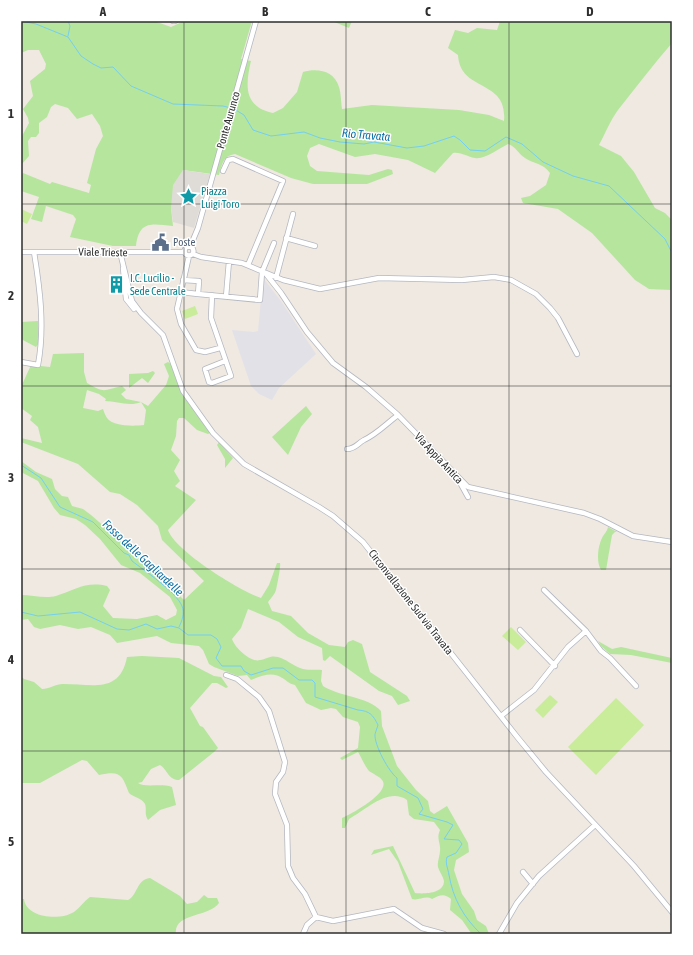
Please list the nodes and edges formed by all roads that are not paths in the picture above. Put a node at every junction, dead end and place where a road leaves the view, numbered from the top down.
1 (256, 21) edge
2 (223, 171) dead end
3 (292, 214) dead end
4 (286, 238) junction
5 (274, 243) dead end
6 (315, 246) dead end
7 (190, 247) junction
8 (21, 252) edge
9 (34, 252) junction
10 (120, 252) junction
11 (184, 252) junction
12 (191, 255) junction
13 (229, 261) junction
14 (248, 265) junction
15 (264, 273) junction
16 (276, 278) junction
17 (183, 280) junction
18 (180, 292) junction
19 (198, 294) junction
20 (212, 295) junction
21 (226, 297) junction
22 (220, 348) junction
23 (577, 354) dead end
24 (225, 360) junction
25 (21, 362) edge
26 (398, 415) junction
27 (347, 449) dead end
28 (458, 476) junction
29 (468, 497) dead end
30 (672, 542) edge
31 (544, 590) dead end
32 (520, 630) dead end
33 (586, 630) junction
34 (555, 666) junction
35 (226, 675) dead end
36 (636, 686) dead end
37 (501, 716) junction
38 (595, 825) junction
39 (523, 872) dead end
40 (533, 884) junction
41 (672, 912) edge
42 (316, 917) junction
43 (303, 934) edge
44 (444, 934) edge
45 (499, 934) edge

1 - 7 street, Ponte Aurunco
2 - 14 street
3 - 4 street
4 - 6 street
4 - 16 street
5 - 15 street
7 - 11 street
7 - 12 street
8 - 9 street, Viale Trieste
9 - 10 street, Viale Trieste
9 - 25 street
10 - 11 street, Viale Trieste
10 - 37 street, Circonvallazione Sud via Travata
11 - 12 street
12 - 13 street, Via Appia Antica
12 - 17 street
13 - 14 street, Via Appia Antica
13 - 21 street
14 - 15 street, Via Appia Antica
15 - 16 street
15 - 21 street
15 - 26 street, Via Appia Antica
16 - 23 street
17 - 18 street
17 - 19 street
18 - 19 street
18 - 22 street
19 - 20 street
20 - 21 street
20 - 22 street
22 - 24 street
24 - 24 street
26 - 27 street
26 - 28 street, Via Appia Antica
28 - 29 street
28 - 30 street, Via Appia Antica
31 - 33 street
32 - 34 street
33 - 34 street
33 - 36 street
34 - 37 street
35 - 42 street
37 - 38 street, Circonvallazione Sud via Travata
38 - 40 street
38 - 41 street, Circonvallazione Sud via Travata
39 - 40 street
40 - 45 street
42 - 43 street
42 - 44 street

